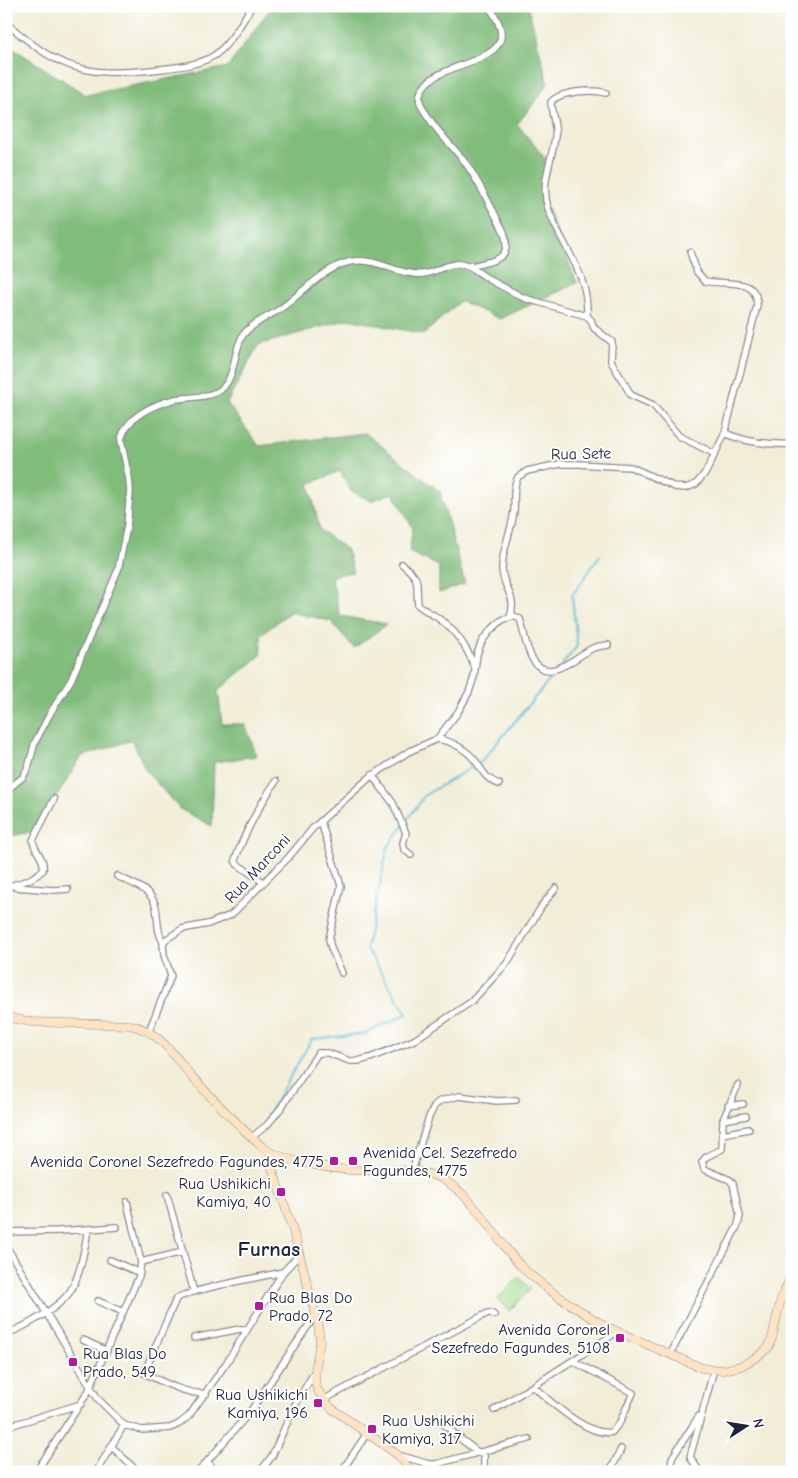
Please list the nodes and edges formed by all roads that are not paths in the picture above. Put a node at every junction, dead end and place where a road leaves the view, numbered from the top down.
1 (252, 6) edge
2 (488, 6) edge
3 (6, 23) edge
4 (606, 93) dead end
5 (690, 252) dead end
6 (469, 266) junction
7 (587, 316) junction
8 (725, 433) junction
9 (792, 444) edge
10 (716, 454) junction
11 (402, 564) dead end
12 (510, 617) junction
13 (608, 645) dead end
14 (474, 668) junction
15 (437, 739) junction
16 (372, 775) junction
17 (276, 781) dead end
18 (498, 784) dead end
19 (6, 791) edge
20 (54, 799) dead end
21 (321, 822) junction
22 (411, 855) dead end
23 (117, 876) dead end
24 (263, 882) junction
25 (8, 886) edge
26 (556, 888) dead end
27 (68, 889) dead end
28 (163, 942) junction
29 (342, 972) dead end
30 (6, 1017) edge
31 (149, 1031) junction
32 (738, 1085) dead end
33 (516, 1100) dead end
34 (743, 1104) dead end
35 (728, 1106) junction
36 (746, 1116) dead end
37 (723, 1120) junction
38 (749, 1129) dead end
39 (722, 1134) junction
40 (252, 1137) junction
41 (258, 1144) junction
42 (276, 1155) junction
43 (271, 1165) junction
44 (412, 1171) junction
45 (275, 1174) junction
46 (167, 1195) dead end
47 (127, 1202) dead end
48 (118, 1228) dead end
49 (88, 1229) junction
50 (6, 1232) edge
51 (6, 1246) edge
52 (183, 1252) junction
53 (300, 1254) junction
54 (110, 1260) dead end
55 (141, 1262) junction
56 (283, 1272) junction
57 (140, 1273) junction
58 (792, 1274) edge
59 (194, 1292) junction
60 (98, 1301) dead end
61 (47, 1312) junction
62 (124, 1312) junction
63 (316, 1314) junction
64 (494, 1315) dead end
65 (247, 1330) junction
66 (617, 1332) junction
67 (6, 1333) edge
68 (194, 1338) dead end
69 (83, 1340) dead end
70 (107, 1351) junction
71 (670, 1356) junction
72 (572, 1361) junction
73 (714, 1369) junction
74 (315, 1372) junction
75 (90, 1386) junction
76 (533, 1386) junction
77 (206, 1394) junction
78 (324, 1400) junction
79 (81, 1404) junction
80 (494, 1410) dead end
81 (703, 1410) junction
82 (436, 1417) dead end
83 (124, 1425) junction
84 (6, 1427) edge
85 (368, 1432) junction
86 (529, 1439) dead end
87 (111, 1446) junction
88 (621, 1449) dead end
89 (482, 1452) junction
90 (398, 1455) junction
91 (208, 1462) junction
92 (36, 1472) edge
93 (96, 1472) edge
94 (138, 1472) edge
95 (198, 1472) edge
96 (216, 1472) edge
97 (260, 1472) edge
98 (341, 1472) edge
99 (412, 1472) edge
100 (484, 1472) edge
101 (610, 1472) edge
102 (675, 1472) edge
103 (700, 1472) edge

1 - 3 street
2 - 6 street
4 - 7 street
5 - 8 street, Rua Sete
6 - 7 street
6 - 19 street
7 - 10 street
8 - 9 street
8 - 10 street, Rua Sete
10 - 12 street, Rua Sete
11 - 14 street
12 - 13 street
12 - 14 street
14 - 15 street
15 - 16 street, Rua Marconi
15 - 18 street
16 - 21 street, Rua Marconi
16 - 22 street
17 - 24 street
20 - 25 street
21 - 24 street, Rua Marconi
21 - 29 street
23 - 28 street
24 - 28 street, Rua Marconi
25 - 27 street
26 - 40 street
28 - 31 street
30 - 31 main road
31 - 40 main road
32 - 35 street
33 - 44 street
34 - 35 street
35 - 37 street
36 - 37 street
37 - 39 street
38 - 39 street
39 - 71 street
40 - 41 main road
41 - 42 main road
41 - 43 main road
42 - 43 main road
42 - 44 main road
42 - 45 main road
43 - 45 main road
44 - 66 main road
45 - 53 main road
46 - 52 street
47 - 55 street
48 - 49 street
49 - 50 street
49 - 61 street
51 - 61 street
52 - 55 street
52 - 59 street
53 - 56 street
53 - 63 main road
54 - 57 street
55 - 57 street
56 - 59 street
56 - 65 street
57 - 62 street
58 - 73 main road
59 - 77 street
60 - 62 street
61 - 67 street
61 - 75 street
62 - 70 street
63 - 74 main road
63 - 91 street
64 - 78 street
65 - 68 street
65 - 77 street
66 - 71 main road
66 - 72 street
69 - 70 street
70 - 75 street
71 - 73 main road
72 - 76 street
72 - 76 street
73 - 81 street
74 - 78 main road
74 - 97 street
75 - 79 street
75 - 83 street
76 - 80 street
77 - 83 street
78 - 85 main road
79 - 84 street
79 - 92 street
81 - 102 street
81 - 103 street
82 - 89 street
83 - 87 street
85 - 90 main road
85 - 98 street
86 - 89 street
87 - 93 street
87 - 94 street
88 - 101 street
89 - 90 street
89 - 100 street
90 - 99 main road
91 - 95 street
91 - 96 street

